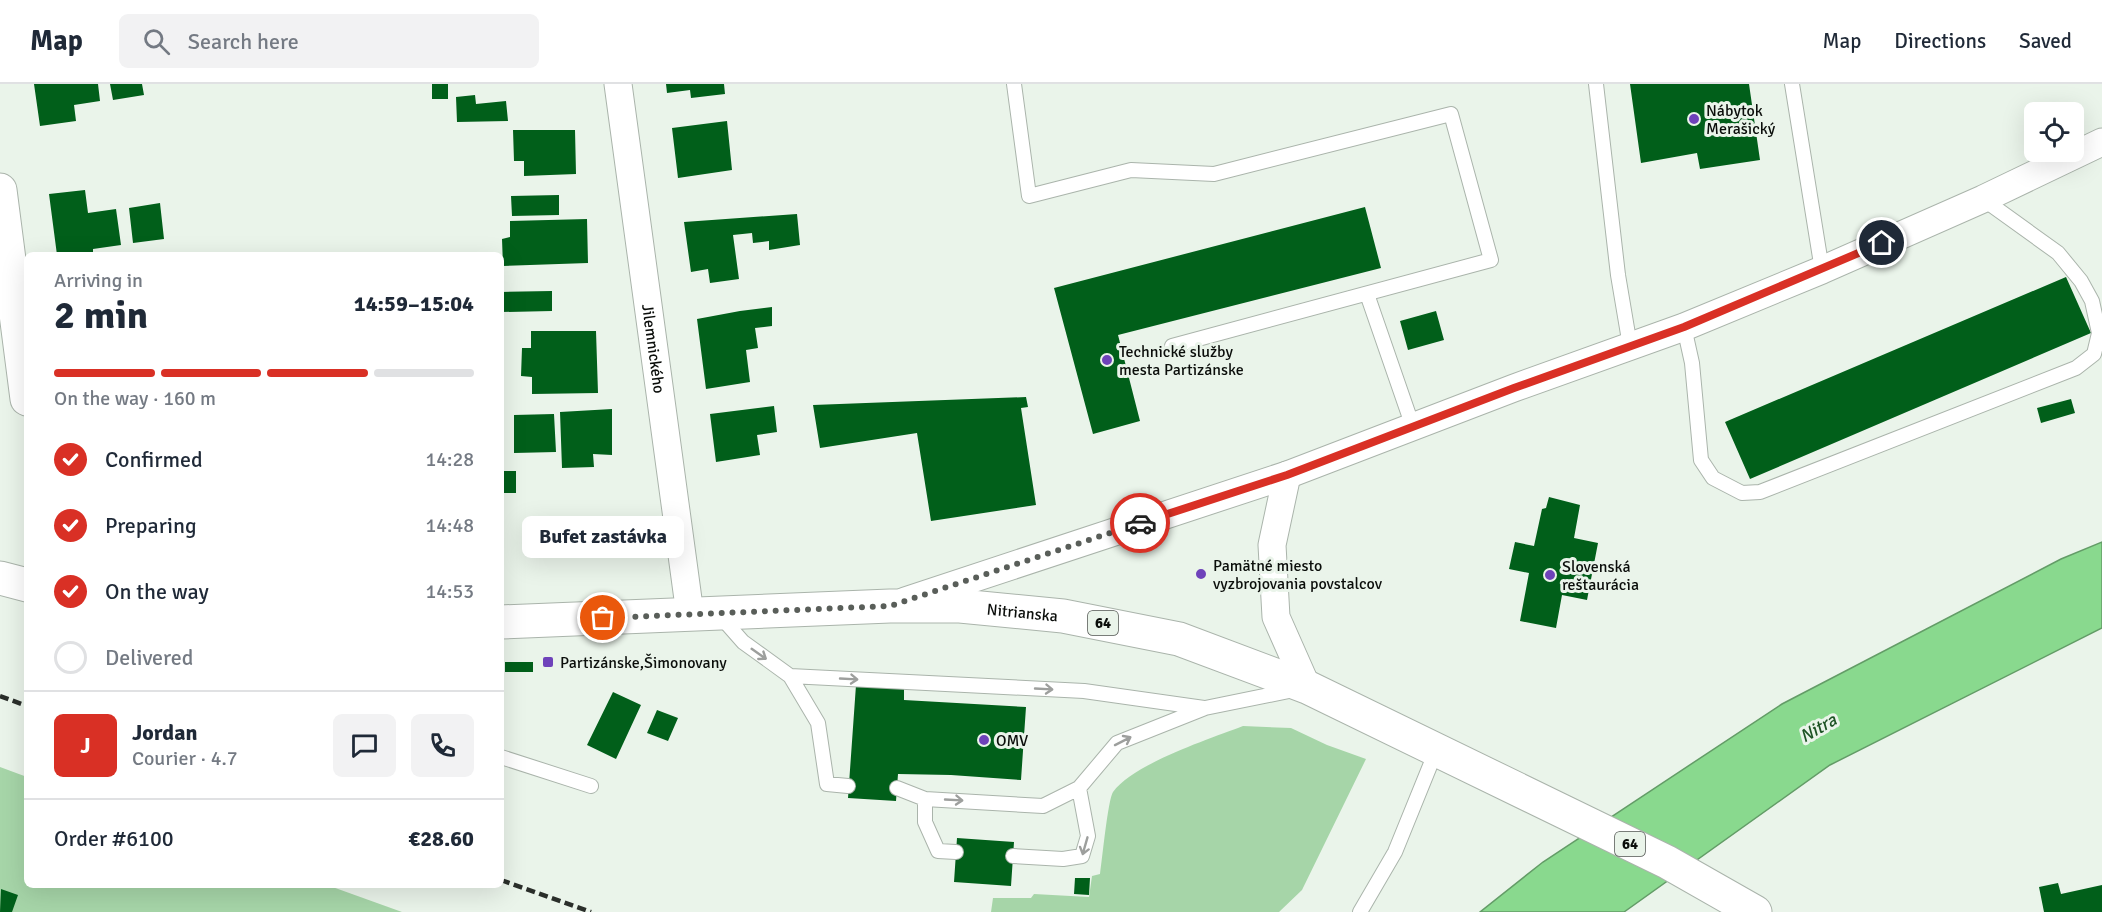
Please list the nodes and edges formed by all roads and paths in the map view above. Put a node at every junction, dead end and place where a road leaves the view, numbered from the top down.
1 (618, 84) edge
2 (1014, 84) edge
3 (1596, 84) edge
4 (1792, 84) edge
5 (2102, 142) edge
6 (0, 190) edge
7 (1983, 199) junction
8 (1822, 270) junction
9 (1368, 294) junction
10 (1684, 327) junction
11 (1172, 346) dead end
12 (1630, 346) junction
13 (24, 376) edge
14 (1413, 427) junction
15 (1287, 475) junction
16 (0, 578) edge
17 (24, 584) edge
18 (890, 606) junction
19 (704, 613) junction
20 (504, 622) edge
21 (790, 676) junction
22 (1307, 687) junction
23 (1204, 708) junction
24 (1436, 751) junction
25 (504, 758) edge
26 (591, 786) dead end
27 (848, 786) dead end
28 (897, 788) dead end
29 (1079, 788) junction
30 (925, 799) junction
31 (956, 852) dead end
32 (1013, 856) dead end
33 (1751, 910) edge
34 (1360, 912) edge

1 - 19 street, Jilemnického
2 - 9 lane
3 - 12 lane
4 - 8 lane
5 - 7 street
6 - 13 main road
7 - 8 street
7 - 10 lane
8 - 10 street
9 - 11 lane
9 - 14 lane
10 - 12 street
12 - 14 street
14 - 15 street
15 - 18 street
15 - 22 street
16 - 17 main road
18 - 19 main road, Nitrianska / 64
18 - 22 main road, Nitrianska / 64
19 - 20 main road, Nitrianska / 64
19 -> 21 lane
21 -> 23 lane
21 - 27 lane
22 - 23 lane
22 - 24 main road, Nitrianska / 64
29 -> 23 lane
24 - 33 main road, Nitrianska / 64
24 - 34 lane
25 - 26 lane
28 - 30 lane
30 -> 29 lane
29 -> 32 lane
30 - 31 lane

